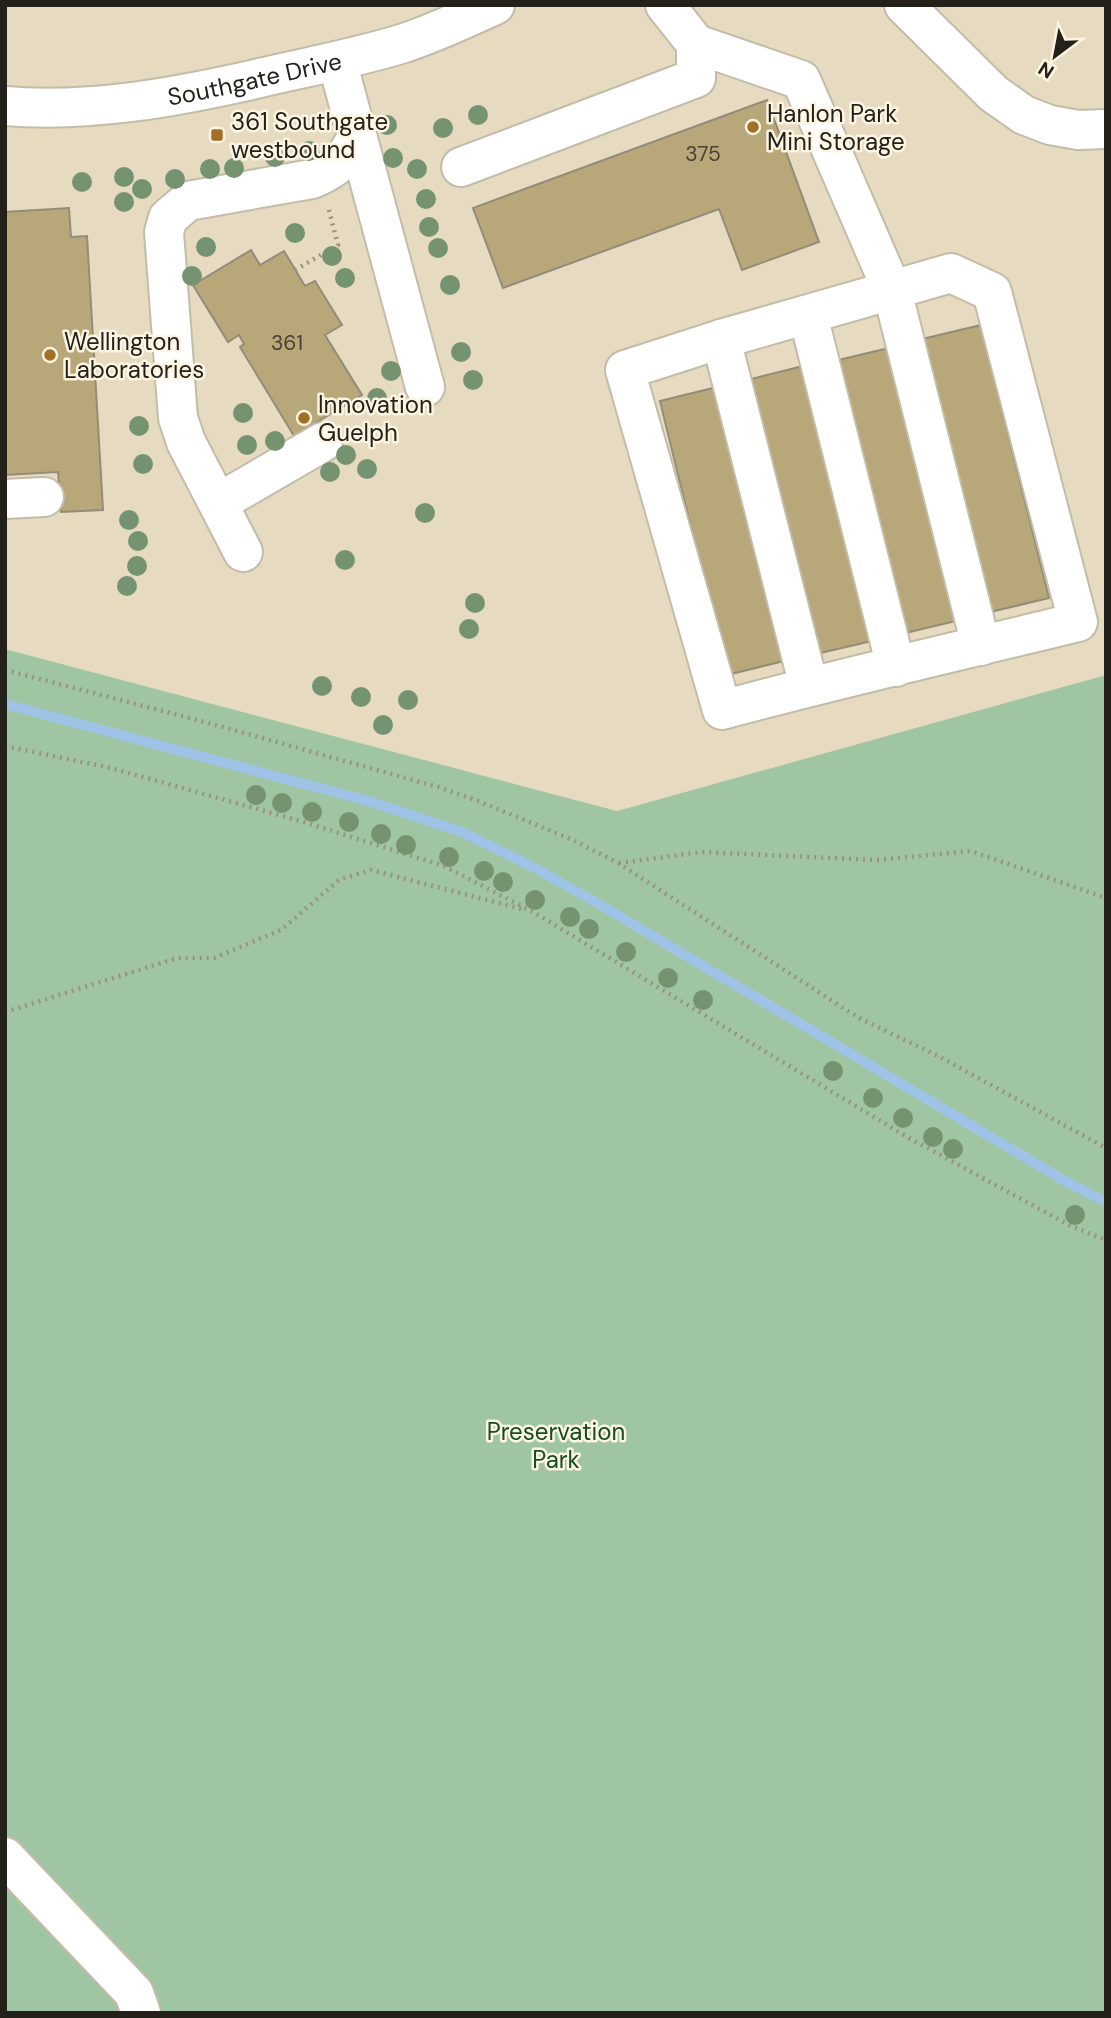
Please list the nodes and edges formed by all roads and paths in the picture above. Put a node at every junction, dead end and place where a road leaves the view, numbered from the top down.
1 (495, 5) edge
2 (665, 5) edge
3 (904, 5) edge
4 (696, 44) junction
5 (337, 61) junction
6 (5, 106) edge
7 (1106, 129) edge
8 (357, 137) junction
9 (461, 167) dead end
10 (320, 176) junction
11 (295, 270) dead end
12 (892, 290) junction
13 (808, 315) junction
14 (721, 339) junction
15 (425, 387) dead end
16 (323, 442) dead end
17 (44, 498) dead end
18 (5, 499) edge
19 (218, 503) junction
20 (243, 552) dead end
21 (981, 646) junction
22 (896, 667) junction
23 (5, 670) edge
24 (809, 687) junction
25 (5, 746) edge
26 (618, 863) junction
27 (1106, 898) edge
28 (533, 912) junction
29 (5, 1012) edge
30 (1106, 1148) edge
31 (1106, 1240) edge
32 (5, 1857) edge
33 (141, 2013) edge

1 - 5 street, Southgate Drive
2 - 4 street
3 - 7 street
4 - 9 street
4 - 12 street
5 - 6 street, Southgate Drive
5 - 8 street
8 - 10 street
8 - 15 street
10 - 11 path
10 - 19 street
12 - 13 street
12 - 21 street
12 - 21 street
13 - 14 street
13 - 22 street
14 - 24 street
14 - 24 street
16 - 19 street
17 - 18 street
19 - 20 street
21 - 22 street
22 - 24 street
23 - 26 path
25 - 28 path
26 - 27 path
26 - 30 path
28 - 29 path
28 - 31 path
32 - 33 street

